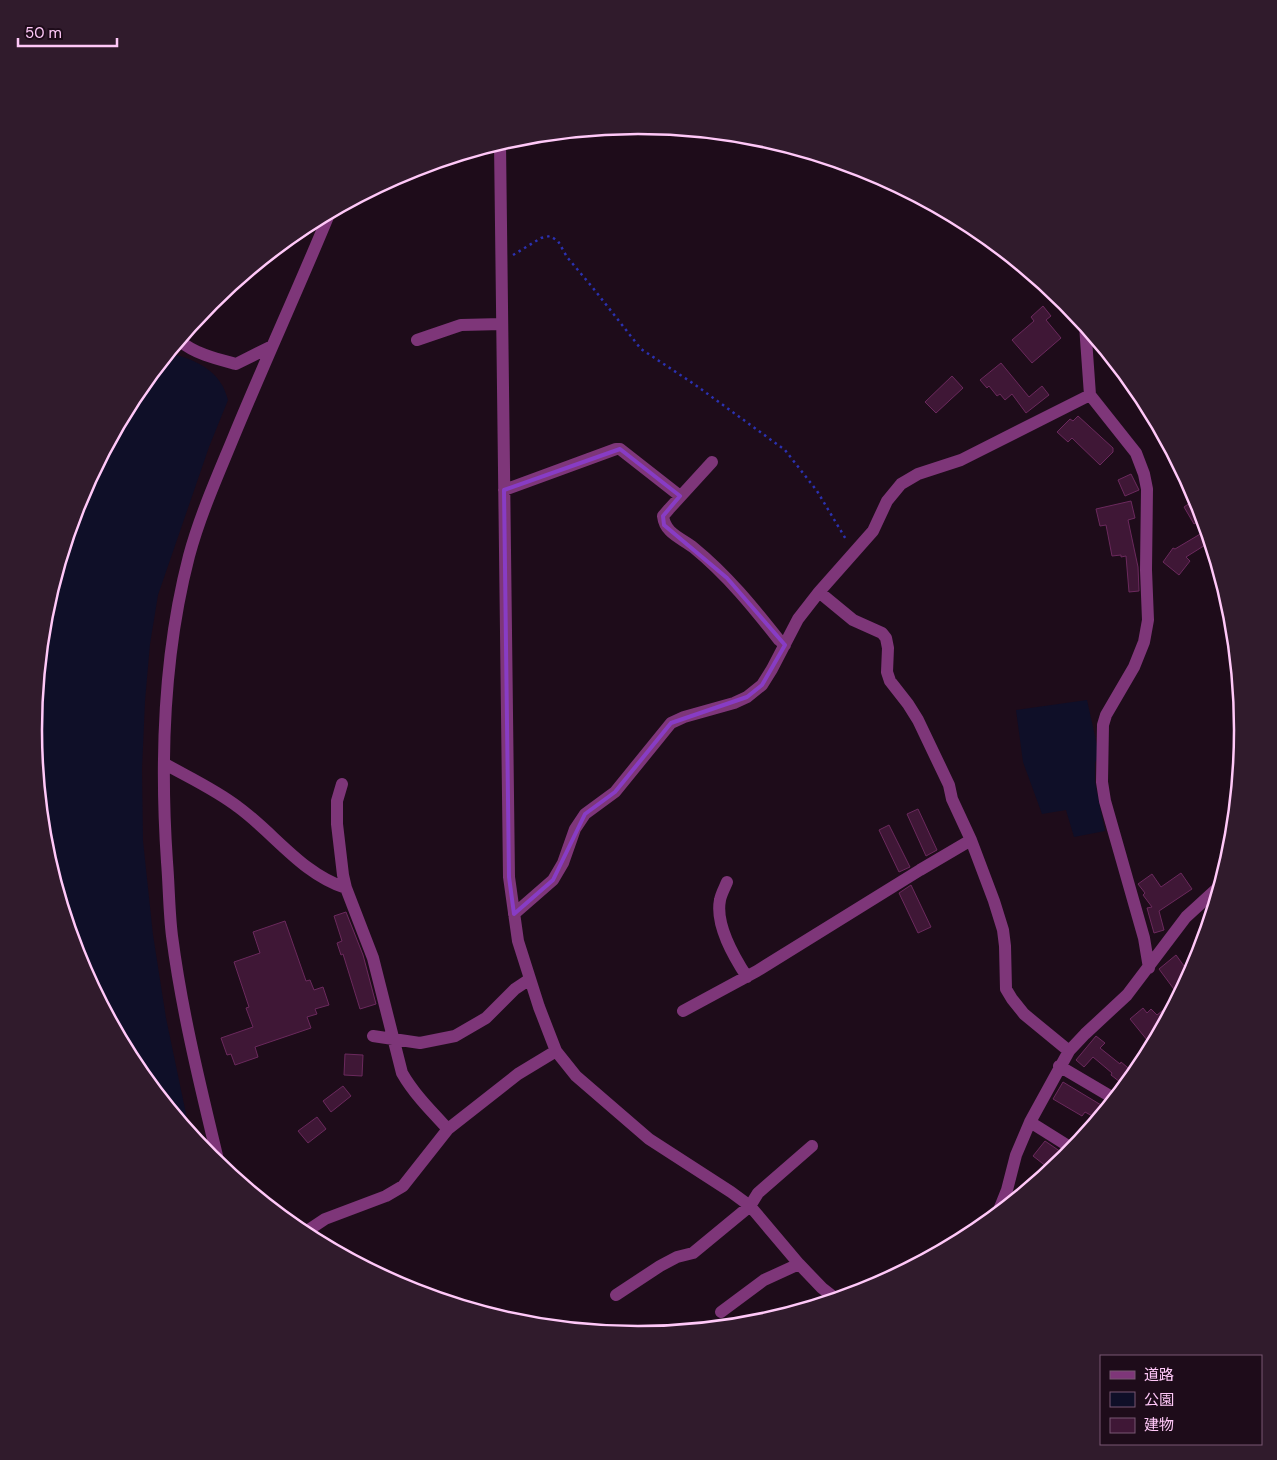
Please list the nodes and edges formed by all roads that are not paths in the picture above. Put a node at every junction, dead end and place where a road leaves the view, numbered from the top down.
1 (500, 150) edge
2 (325, 223) edge
3 (502, 324) junction
4 (1086, 336) edge
5 (417, 340) dead end
6 (184, 344) edge
7 (272, 346) junction
8 (1090, 396) junction
9 (712, 462) dead end
10 (504, 490) junction
11 (680, 496) junction
12 (819, 592) junction
13 (785, 645) junction
14 (165, 764) junction
15 (342, 784) dead end
16 (971, 840) junction
17 (727, 882) dead end
18 (346, 888) junction
19 (1211, 893) edge
20 (514, 914) junction
21 (1149, 968) junction
22 (747, 977) junction
23 (530, 979) junction
24 (683, 1011) dead end
25 (373, 1036) dead end
26 (394, 1040) junction
27 (556, 1051) junction
28 (1069, 1051) junction
29 (1060, 1066) junction
30 (1109, 1095) edge
31 (1030, 1122) junction
32 (448, 1129) junction
33 (1066, 1145) edge
34 (812, 1146) dead end
35 (216, 1149) edge
36 (1002, 1202) edge
37 (750, 1206) junction
38 (311, 1228) edge
39 (799, 1264) junction
40 (830, 1294) edge
41 (616, 1295) dead end
42 (721, 1312) dead end

1 - 3 street
2 - 7 street
3 - 5 street
3 - 10 street
4 - 8 street
6 - 7 street
7 - 14 street
8 - 12 street
8 - 21 street
9 - 11 street
10 - 11 street
10 - 20 street
11 - 13 street
12 - 13 street
12 - 16 street
13 - 20 street
14 - 18 street
14 - 35 street
15 - 18 street
16 - 22 street
16 - 28 street
17 - 22 street
18 - 26 street
19 - 21 street
20 - 23 street
21 - 28 street
22 - 24 street
23 - 26 street
23 - 27 street
25 - 26 street
26 - 32 street
27 - 32 street
27 - 37 street
28 - 29 street
29 - 30 street
29 - 31 street
31 - 33 street
31 - 36 street
32 - 38 street
34 - 37 street
37 - 39 street
37 - 41 street
39 - 40 street
39 - 42 street

